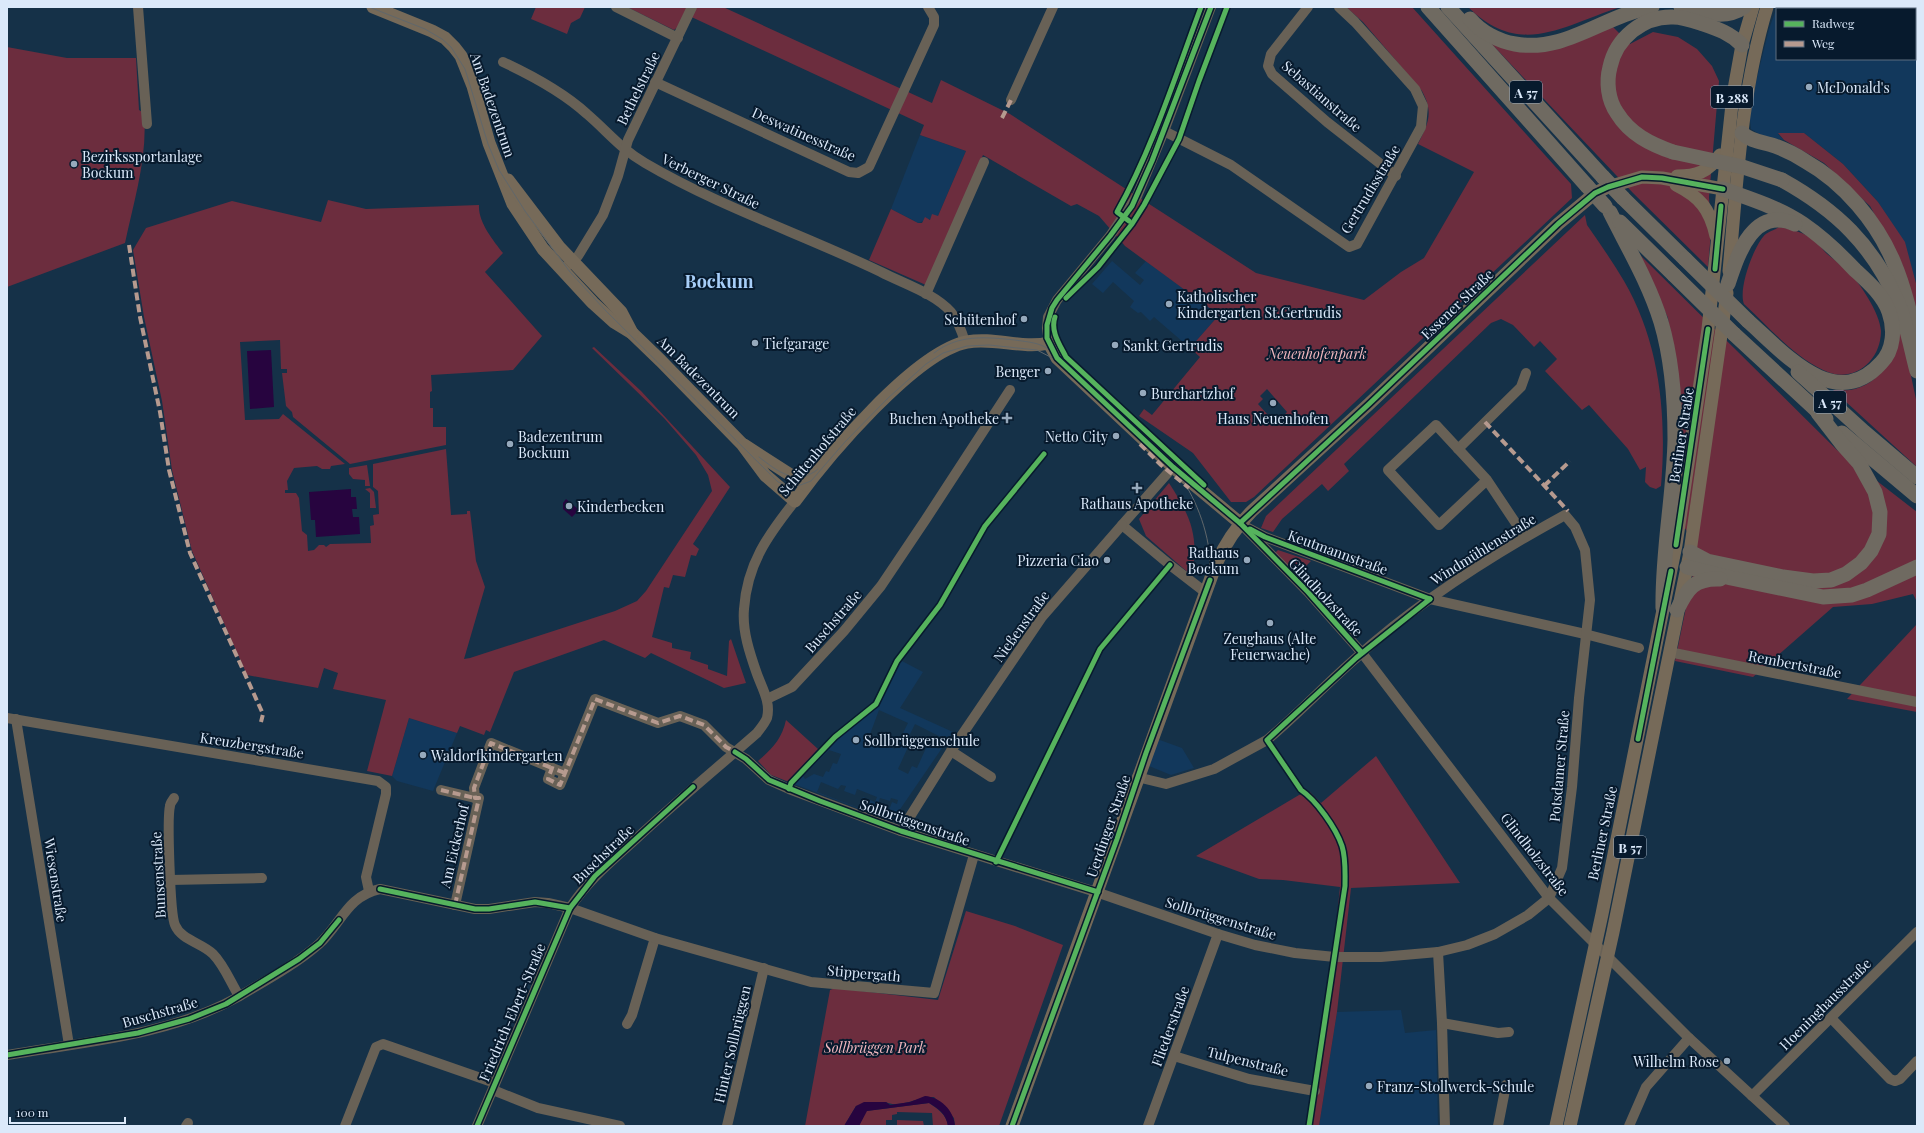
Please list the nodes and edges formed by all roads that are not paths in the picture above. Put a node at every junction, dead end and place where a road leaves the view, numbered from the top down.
1 (138, 7) edge
2 (373, 7) edge
3 (616, 7) edge
4 (692, 7) edge
5 (928, 7) edge
6 (1053, 7) edge
7 (1210, 7) edge
8 (1308, 7) edge
9 (1339, 7) edge
10 (1428, 7) edge
11 (1448, 7) edge
12 (1459, 7) edge
13 (1652, 7) edge
14 (1681, 7) edge
15 (1744, 7) edge
16 (1753, 7) edge
17 (1768, 7) edge
18 (678, 38) junction
19 (1742, 45) junction
20 (503, 62) dead end
21 (655, 82) junction
22 (1011, 100) dead end
23 (147, 124) dead end
24 (1164, 131) junction
25 (1742, 133) junction
26 (1727, 139) junction
27 (625, 150) junction
28 (984, 162) dead end
29 (499, 169) junction
30 (1396, 176) junction
31 (1662, 178) junction
32 (1730, 191) junction
33 (1607, 209) junction
34 (1824, 240) junction
35 (1718, 244) junction
36 (572, 262) junction
37 (562, 271) junction
38 (1728, 284) junction
39 (926, 294) junction
40 (1748, 320) junction
41 (632, 333) junction
42 (965, 342) junction
43 (1049, 343) junction
44 (1917, 345) edge
45 (1917, 371) edge
46 (1526, 373) dead end
47 (1010, 390) dead end
48 (1818, 413) junction
49 (742, 444) junction
50 (1458, 449) junction
51 (1173, 468) junction
52 (1917, 478) edge
53 (1486, 480) junction
54 (806, 485) junction
55 (1917, 496) edge
56 (795, 501) junction
57 (1240, 523) junction
58 (1122, 524) junction
59 (1525, 537) junction
60 (1676, 545) junction
61 (1690, 552) junction
62 (1686, 567) junction
63 (1917, 567) edge
64 (1671, 571) joint
65 (1731, 578) junction
66 (1205, 592) junction
67 (1430, 599) junction
68 (1670, 609) junction
69 (1585, 634) junction
70 (1639, 648) dead end
71 (1669, 652) junction
72 (1362, 653) junction
73 (767, 699) junction
74 (1917, 702) edge
75 (11, 719) edge
76 (951, 751) junction
77 (735, 752) junction
78 (991, 777) dead end
79 (1137, 777) junction
80 (441, 790) dead end
81 (174, 798) dead end
82 (475, 798) junction
83 (901, 831) junction
84 (974, 855) junction
85 (262, 878) dead end
86 (170, 880) junction
87 (369, 891) junction
88 (1098, 892) junction
89 (1549, 898) junction
90 (455, 905) junction
91 (570, 908) junction
92 (1917, 932) edge
93 (1218, 934) junction
94 (655, 938) junction
95 (1594, 944) junction
96 (1438, 952) junction
97 (1607, 957) junction
98 (764, 968) junction
99 (239, 996) junction
100 (1831, 1018) junction
101 (1442, 1023) junction
102 (627, 1024) dead end
103 (1509, 1032) dead end
104 (1689, 1038) junction
105 (69, 1045) junction
106 (7, 1055) edge
107 (1174, 1056) junction
108 (1917, 1061) edge
109 (1506, 1085) dead end
110 (494, 1086) junction
111 (1315, 1091) dead end
112 (1752, 1096) junction
113 (345, 1126) edge
114 (477, 1126) edge
115 (620, 1126) edge
116 (727, 1126) edge
117 (1012, 1126) edge
118 (1148, 1126) edge
119 (1444, 1126) edge
120 (1498, 1126) edge
121 (1556, 1126) edge
122 (1570, 1126) edge
123 (1629, 1126) edge
124 (1785, 1126) edge

1 - 23 street
2 - 29 main road, Am Badezentrum
3 - 18 street
4 - 18 street, Bethelstraße
5 - 21 street, Deswatinesstraße
6 - 22 street
7 - 24 street
8 - 30 street, Sebastianstraße
9 - 30 street, Gertrudisstraße
10 - 33 highway, A 57, bridge
11 - 40 highway, A 57, bridge
12 - 13 highway
14 - 15 highway
16 - 19 main road, Berliner Straße / B 288
17 - 25 main road, Berliner Straße / B 288
18 - 21 street, Bethelstraße
19 - 26 main road, Berliner Straße / B 288
19 - 45 highway, bridge
20 - 27 street, Verberger Straße
21 - 27 street, Bethelstraße
24 - 30 street, Gertrudisstraße
24 - 43 street
25 - 32 main road, Berliner Straße / B 288
25 - 44 highway
26 - 31 main road
26 - 32 main road, Berliner Straße / B 288
27 - 36 street
27 - 39 street, Verberger Straße
28 - 39 street
29 - 36 main road, Am Badezentrum
29 - 37 main road, Am Badezentrum
31 - 32 main road, Essener Straße
31 - 35 main road
31 - 57 main road, Essener Straße
32 - 34 highway
32 - 35 main road, Berliner Straße / B 288
32 - 38 main road, Berliner Straße / B 288
33 - 48 highway, A 57, bridge
33 - 68 highway
34 - 38 highway
34 - 40 highway
35 - 60 main road, Berliner Straße / B 288
36 - 37 street
36 - 41 main road, Am Badezentrum
37 - 41 main road, Am Badezentrum
38 - 61 main road, Berliner Straße / B 288
39 - 42 street, Verberger Straße
40 - 52 highway, A 57
41 - 49 main road, Am Badezentrum
42 - 43 main road, Schütenhofstraße
42 - 54 main road, Schütenhofstraße
43 - 51 main road
46 - 50 street
47 - 73 street, Buschstraße
48 - 55 highway, A 57
48 - 61 highway
49 - 54 main road, Am Badezentrum
49 - 56 main road, Am Badezentrum
50 - 53 street
50 - 53 street
51 - 57 main road
51 - 58 street, Nießenstraße
53 - 59 street
54 - 56 main road, Schütenhofstraße
56 - 73 street, Schütenhofstraße
57 - 66 main road, Uerdinger Straße
57 - 67 street, Keutmannstraße
57 - 72 street, Glindholzstraße
58 - 66 street
58 - 76 street, Nießenstraße
59 - 67 street, Windmühlenstraße
59 - 69 street, Windmühlenstraße
60 - 62 main road, Berliner Straße
60 - 64 main road, Berliner Straße / B 288
61 - 62 main road, Berliner Straße / B 288
62 - 65 highway
62 - 68 main road, Berliner Straße / B 57
63 - 65 highway
64 - 68 main road, Berliner Straße / B 57
65 - 68 highway
66 - 79 main road, Uerdinger Straße
67 - 69 street, Keutmannstraße
67 - 72 street, Windmühlenstraße
68 - 71 main road, Berliner Straße / B 57
68 - 95 main road, Berliner Straße / B 57
69 - 70 street, Keutmannstraße
69 - 89 street, Potsdamer Straße
71 - 74 street, Rembertstraße
71 - 97 main road, Berliner Straße / B 57
72 - 79 street, Windmühlenstraße
72 - 89 street, Glindholzstraße
73 - 77 street, Buschstraße
75 - 87 street, Kreuzbergstraße
75 - 105 street, Wiesenstraße
76 - 78 street
76 - 83 street, Nießenstraße
77 - 82 street, Am Eickerhof
77 - 83 street, Sollbrüggenstraße
77 - 91 street, Buschstraße
79 - 88 main road, Uerdinger Straße
80 - 82 street, Am Eickerhof
81 - 86 street, Bunsenstraße
82 - 90 street, Am Eickerhof
83 - 84 street, Sollbrüggenstraße
84 - 88 street, Sollbrüggenstraße
84 - 98 street, Stippergath
85 - 86 street
86 - 99 street, Bunsenstraße
87 - 90 street
87 - 99 street, Buschstraße
88 - 93 street, Sollbrüggenstraße
88 - 117 main road, Uerdinger Straße
89 - 95 street, Glindholzstraße
89 - 96 street, Sollbrüggenstraße
90 - 91 street
91 - 94 street, Stippergath
91 - 110 street, Friedrich-Ebert-Straße
92 - 100 street, Hoeninghausstraße
93 - 96 street, Sollbrüggenstraße
93 - 107 street, Fliederstraße
94 - 98 street, Stippergath
94 - 102 street
95 - 97 street, Glindholzstraße
95 - 121 main road, Berliner Straße / B 57
96 - 101 street
97 - 104 street, Glindholzstraße
97 - 122 main road, Berliner Straße / B 57
98 - 116 street, Hinter Sollbrüggen
99 - 105 street, Buschstraße
100 - 108 street
100 - 112 street, Hoeninghausstraße
101 - 103 street
101 - 119 street
104 - 112 street, Glindholzstraße
104 - 123 street
105 - 106 street, Buschstraße
107 - 111 street, Tulpenstraße
107 - 118 street, Fliederstraße
109 - 120 street
110 - 113 street
110 - 114 street, Friedrich-Ebert-Straße
110 - 115 street
112 - 124 street, Glindholzstraße

